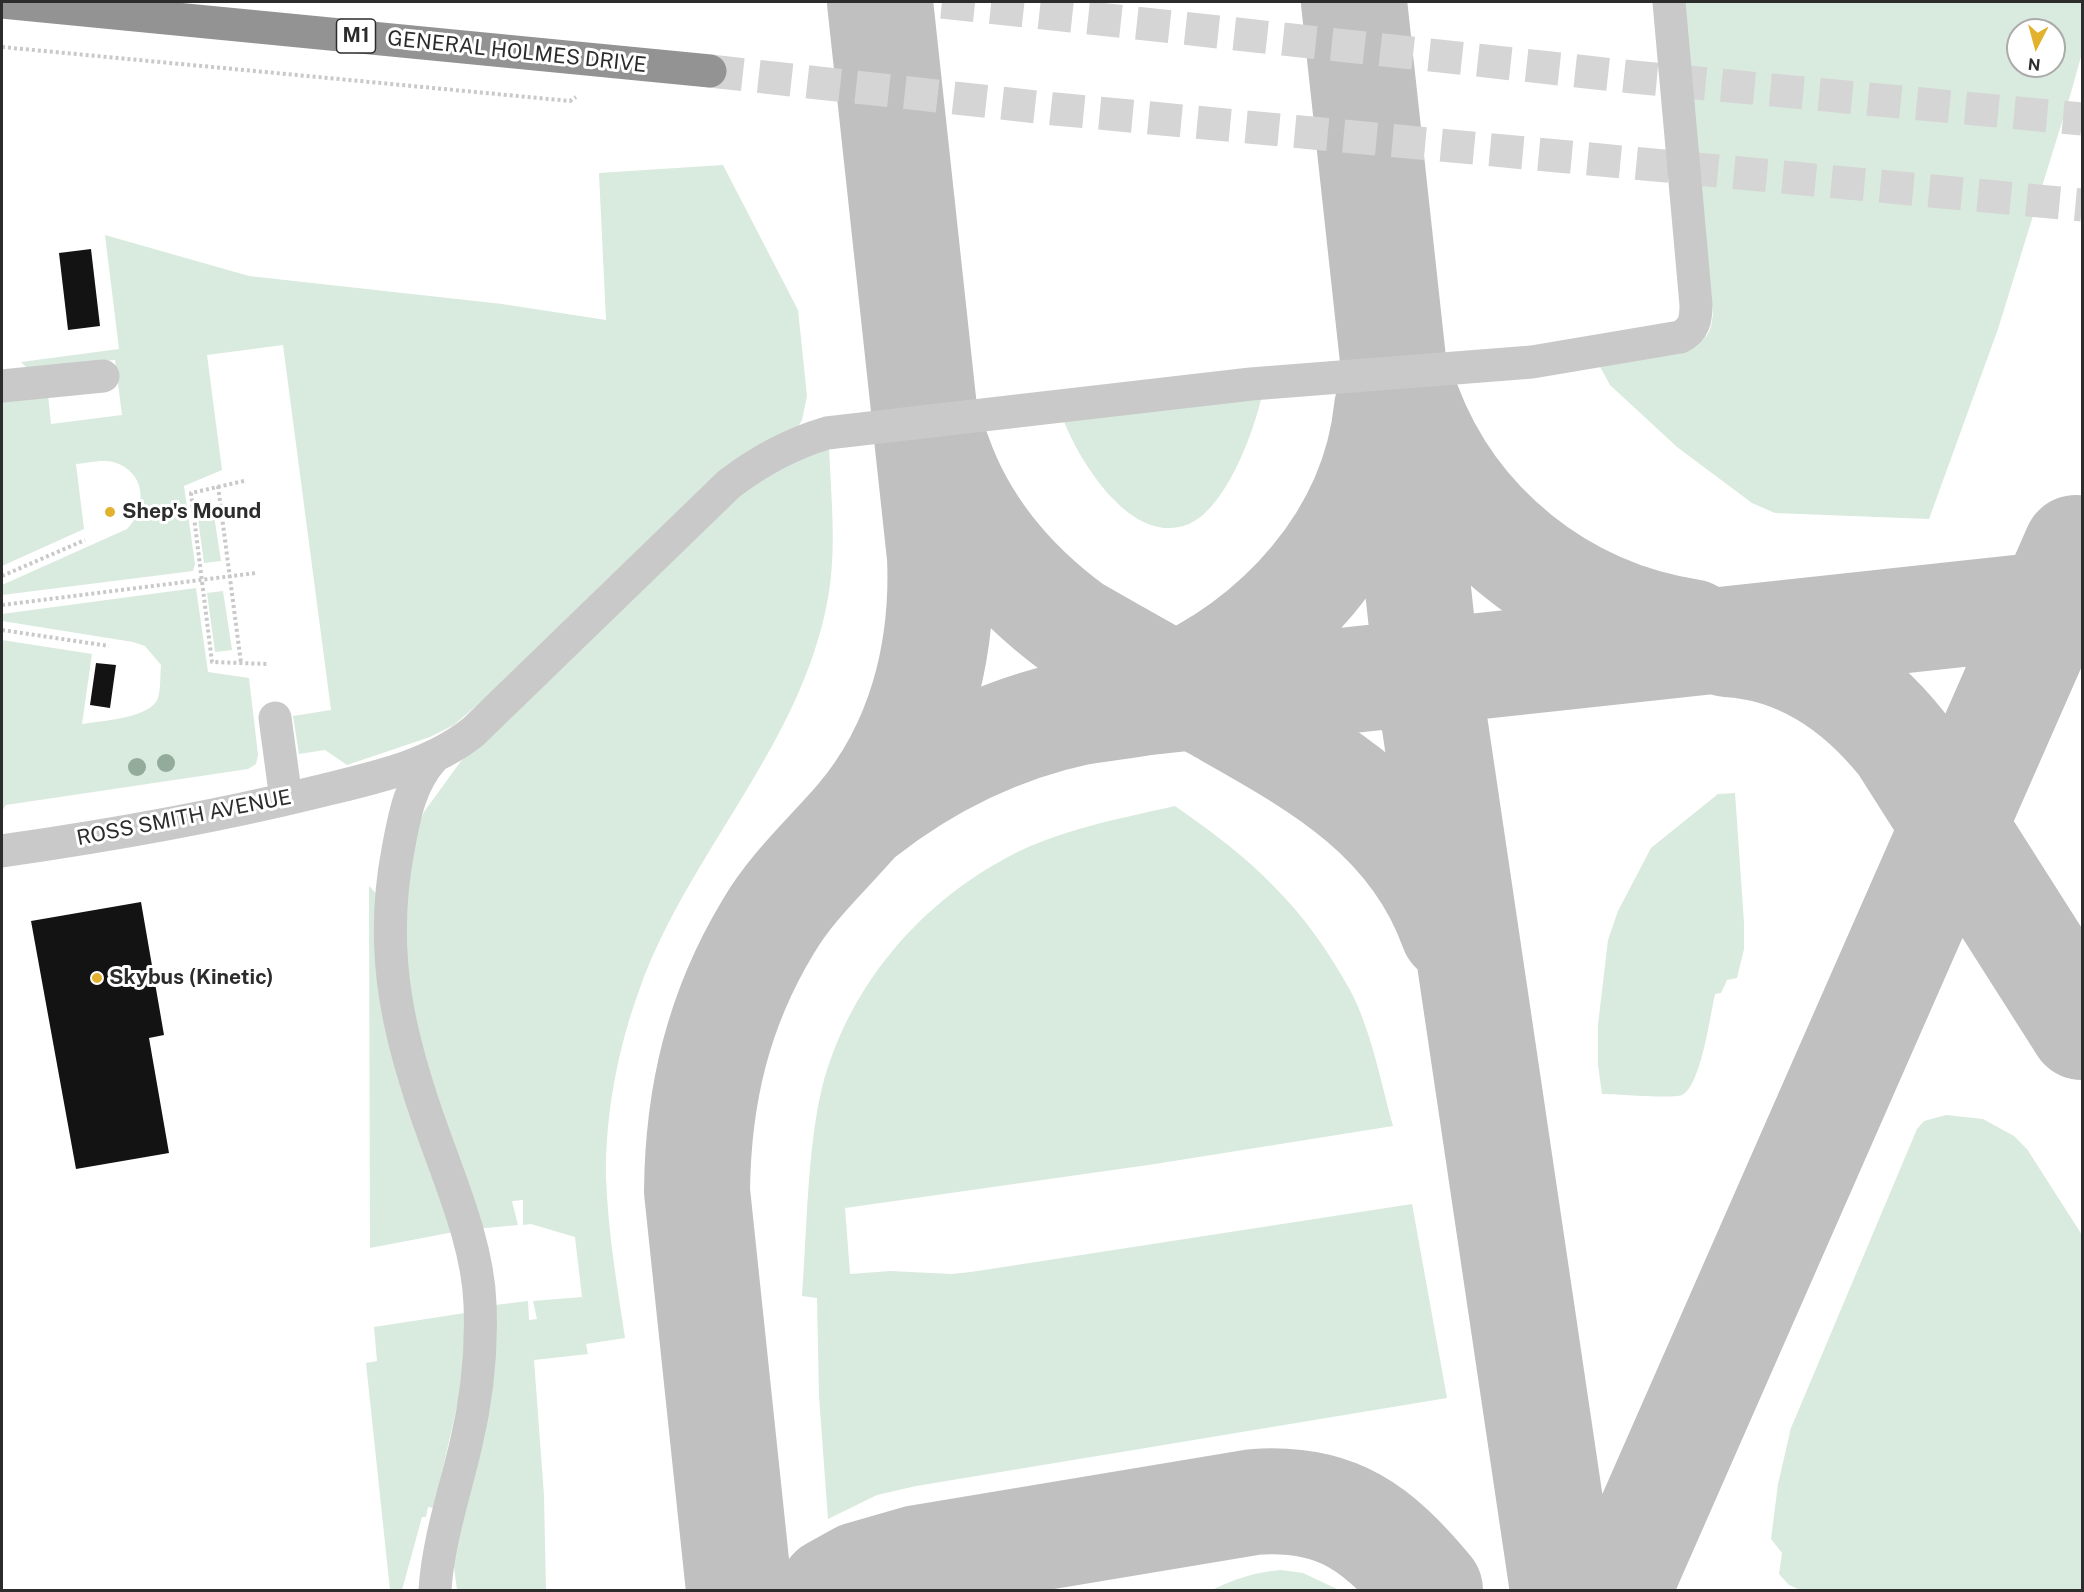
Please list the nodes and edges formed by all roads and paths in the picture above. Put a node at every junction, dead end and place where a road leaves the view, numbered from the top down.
1 (2, 2) edge
2 (1669, 2) edge
3 (2, 47) edge
4 (710, 71) tunnel mouth
5 (580, 94) dead end
6 (103, 376) dead end
7 (2, 386) edge
8 (244, 481) dead end
9 (218, 486) junction
10 (85, 540) dead end
11 (256, 573) dead end
12 (2, 576) edge
13 (229, 576) junction
14 (201, 579) junction
15 (2, 605) edge
16 (2, 630) edge
17 (109, 646) dead end
18 (241, 663) junction
19 (268, 664) dead end
20 (275, 718) dead end
21 (433, 758) junction
22 (286, 799) junction
23 (2, 851) edge
24 (435, 1590) edge

1 - 4 highway, GENERAL HOLMES DRIVE / M1
2 - 21 lane
3 - 5 path
6 - 7 lane
8 - 9 path
9 - 13 path
9 - 14 path
10 - 12 path
11 - 13 path
13 - 14 path
13 - 18 path
14 - 15 path
14 - 18 path
16 - 17 path
18 - 19 path
20 - 22 lane
21 - 22 lane, ROSS SMITH AVENUE
21 - 24 lane
22 - 23 lane, ROSS SMITH AVENUE

